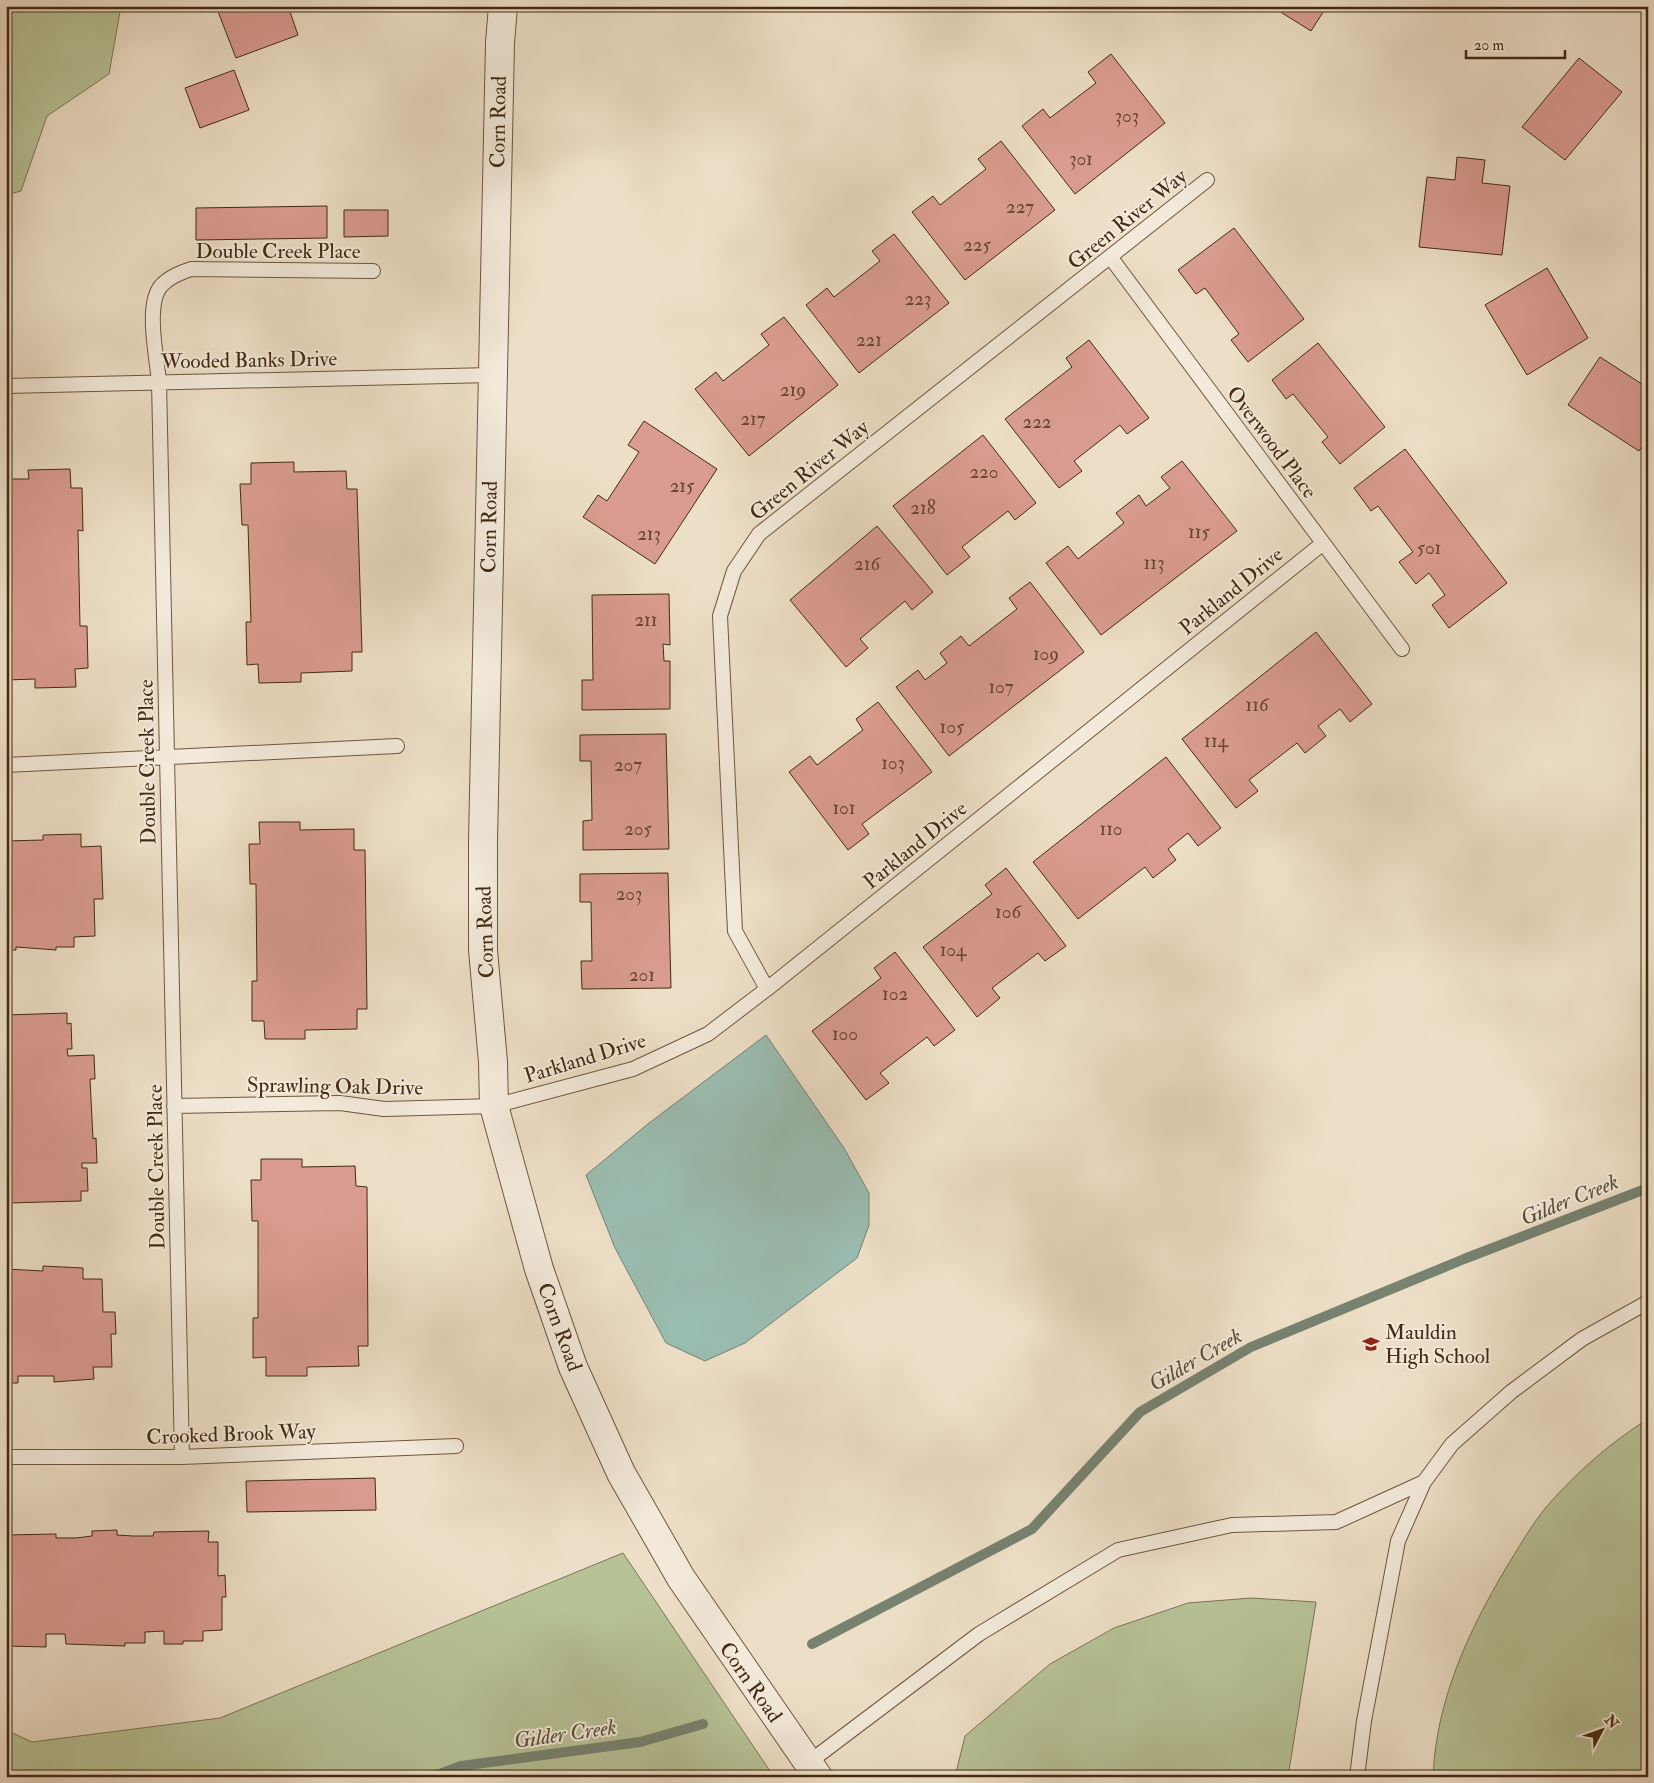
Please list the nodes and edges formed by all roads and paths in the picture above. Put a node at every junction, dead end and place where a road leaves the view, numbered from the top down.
1 (502, 6) edge
2 (1207, 180) dead end
3 (1111, 258) junction
4 (373, 271) dead end
5 (492, 375) junction
6 (159, 382) junction
7 (6, 386) edge
8 (1322, 544) junction
9 (1402, 649) dead end
10 (398, 746) dead end
11 (167, 757) junction
12 (6, 765) edge
13 (767, 989) junction
14 (174, 1106) junction
15 (494, 1106) junction
16 (1648, 1302) edge
17 (456, 1446) dead end
18 (6, 1457) edge
19 (182, 1457) junction
20 (1424, 1482) junction
21 (813, 1770) edge
22 (1357, 1777) edge

1 - 5 street, Corn Road
2 - 3 lane, Green River Way
3 - 8 lane, Overwood Place
3 - 13 lane, Green River Way
4 - 6 lane, Double Creek Place
5 - 6 lane, Wooded Banks Drive
5 - 15 street, Corn Road
6 - 7 lane, Wooded Banks Drive
6 - 11 lane, Double Creek Place
8 - 9 lane, Overwood Place
8 - 13 lane, Parkland Drive
10 - 11 lane
11 - 12 lane
11 - 14 lane, Double Creek Place
13 - 15 lane, Parkland Drive
14 - 15 lane, Sprawling Oak Drive
14 - 19 lane, Double Creek Place
15 - 21 street, Corn Road
16 - 20 lane
17 - 19 lane, Crooked Brook Way
18 - 19 lane, Crooked Brook Way
20 - 21 lane
20 - 22 lane

